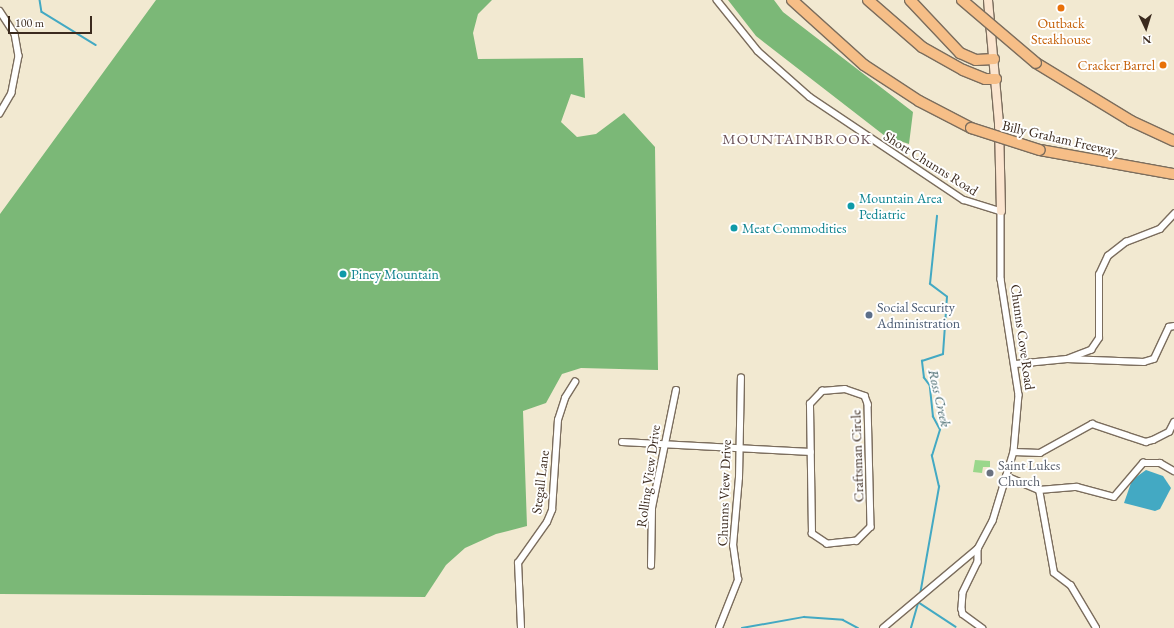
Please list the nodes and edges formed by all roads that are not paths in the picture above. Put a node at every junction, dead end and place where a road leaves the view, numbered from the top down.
1 (717, 0) edge
2 (792, 0) edge
3 (802, 0) edge
4 (868, 0) edge
5 (910, 0) edge
6 (962, 0) edge
7 (988, 0) edge
8 (0, 11) edge
9 (843, 46) junction
10 (994, 59) junction
11 (996, 79) junction
12 (0, 114) edge
13 (1174, 141) edge
14 (1174, 174) edge
15 (1001, 211) junction
16 (1174, 214) edge
17 (1171, 326) edge
18 (1067, 359) junction
19 (1016, 364) junction
20 (741, 378) dead end
21 (575, 382) dead end
22 (676, 390) dead end
23 (1174, 422) edge
24 (622, 442) dead end
25 (664, 443) junction
26 (738, 448) junction
27 (810, 452) junction
28 (1014, 452) junction
29 (1174, 471) edge
30 (1006, 476) junction
31 (1039, 490) junction
32 (978, 549) junction
33 (651, 566) dead end
34 (521, 628) edge
35 (719, 628) edge
36 (884, 628) edge
37 (982, 628) edge
38 (1096, 628) edge

1 - 15 street, Short Chunns Road
2 - 9 highway, Billy Graham Freeway
3 - 9 highway
4 - 11 highway
5 - 10 highway
6 - 13 highway, bridge
7 - 10 street, Chunns Cove Road
8 - 12 street
9 - 14 highway, Billy Graham Freeway, bridge
10 - 11 street, Chunns Cove Road
11 - 15 street, Chunns Cove Road
15 - 19 street, Chunns Cove Road
16 - 18 street
17 - 18 street
18 - 19 street
19 - 28 street, Chunns Cove Road
20 - 26 street, Chunns View Drive
21 - 34 street, Stegall Lane
22 - 25 street, Rolling View Drive
23 - 28 street
24 - 25 street
25 - 26 street
25 - 33 street, Rolling View Drive
26 - 27 street
26 - 35 street, Chunns View Drive
27 - 27 street, Craftsman Circle
28 - 30 street, Chunns Cove Road
29 - 31 street
30 - 31 street
30 - 32 street, Chunns Cove Road
31 - 38 street
32 - 36 street, Chunns Cove Road
32 - 37 street

